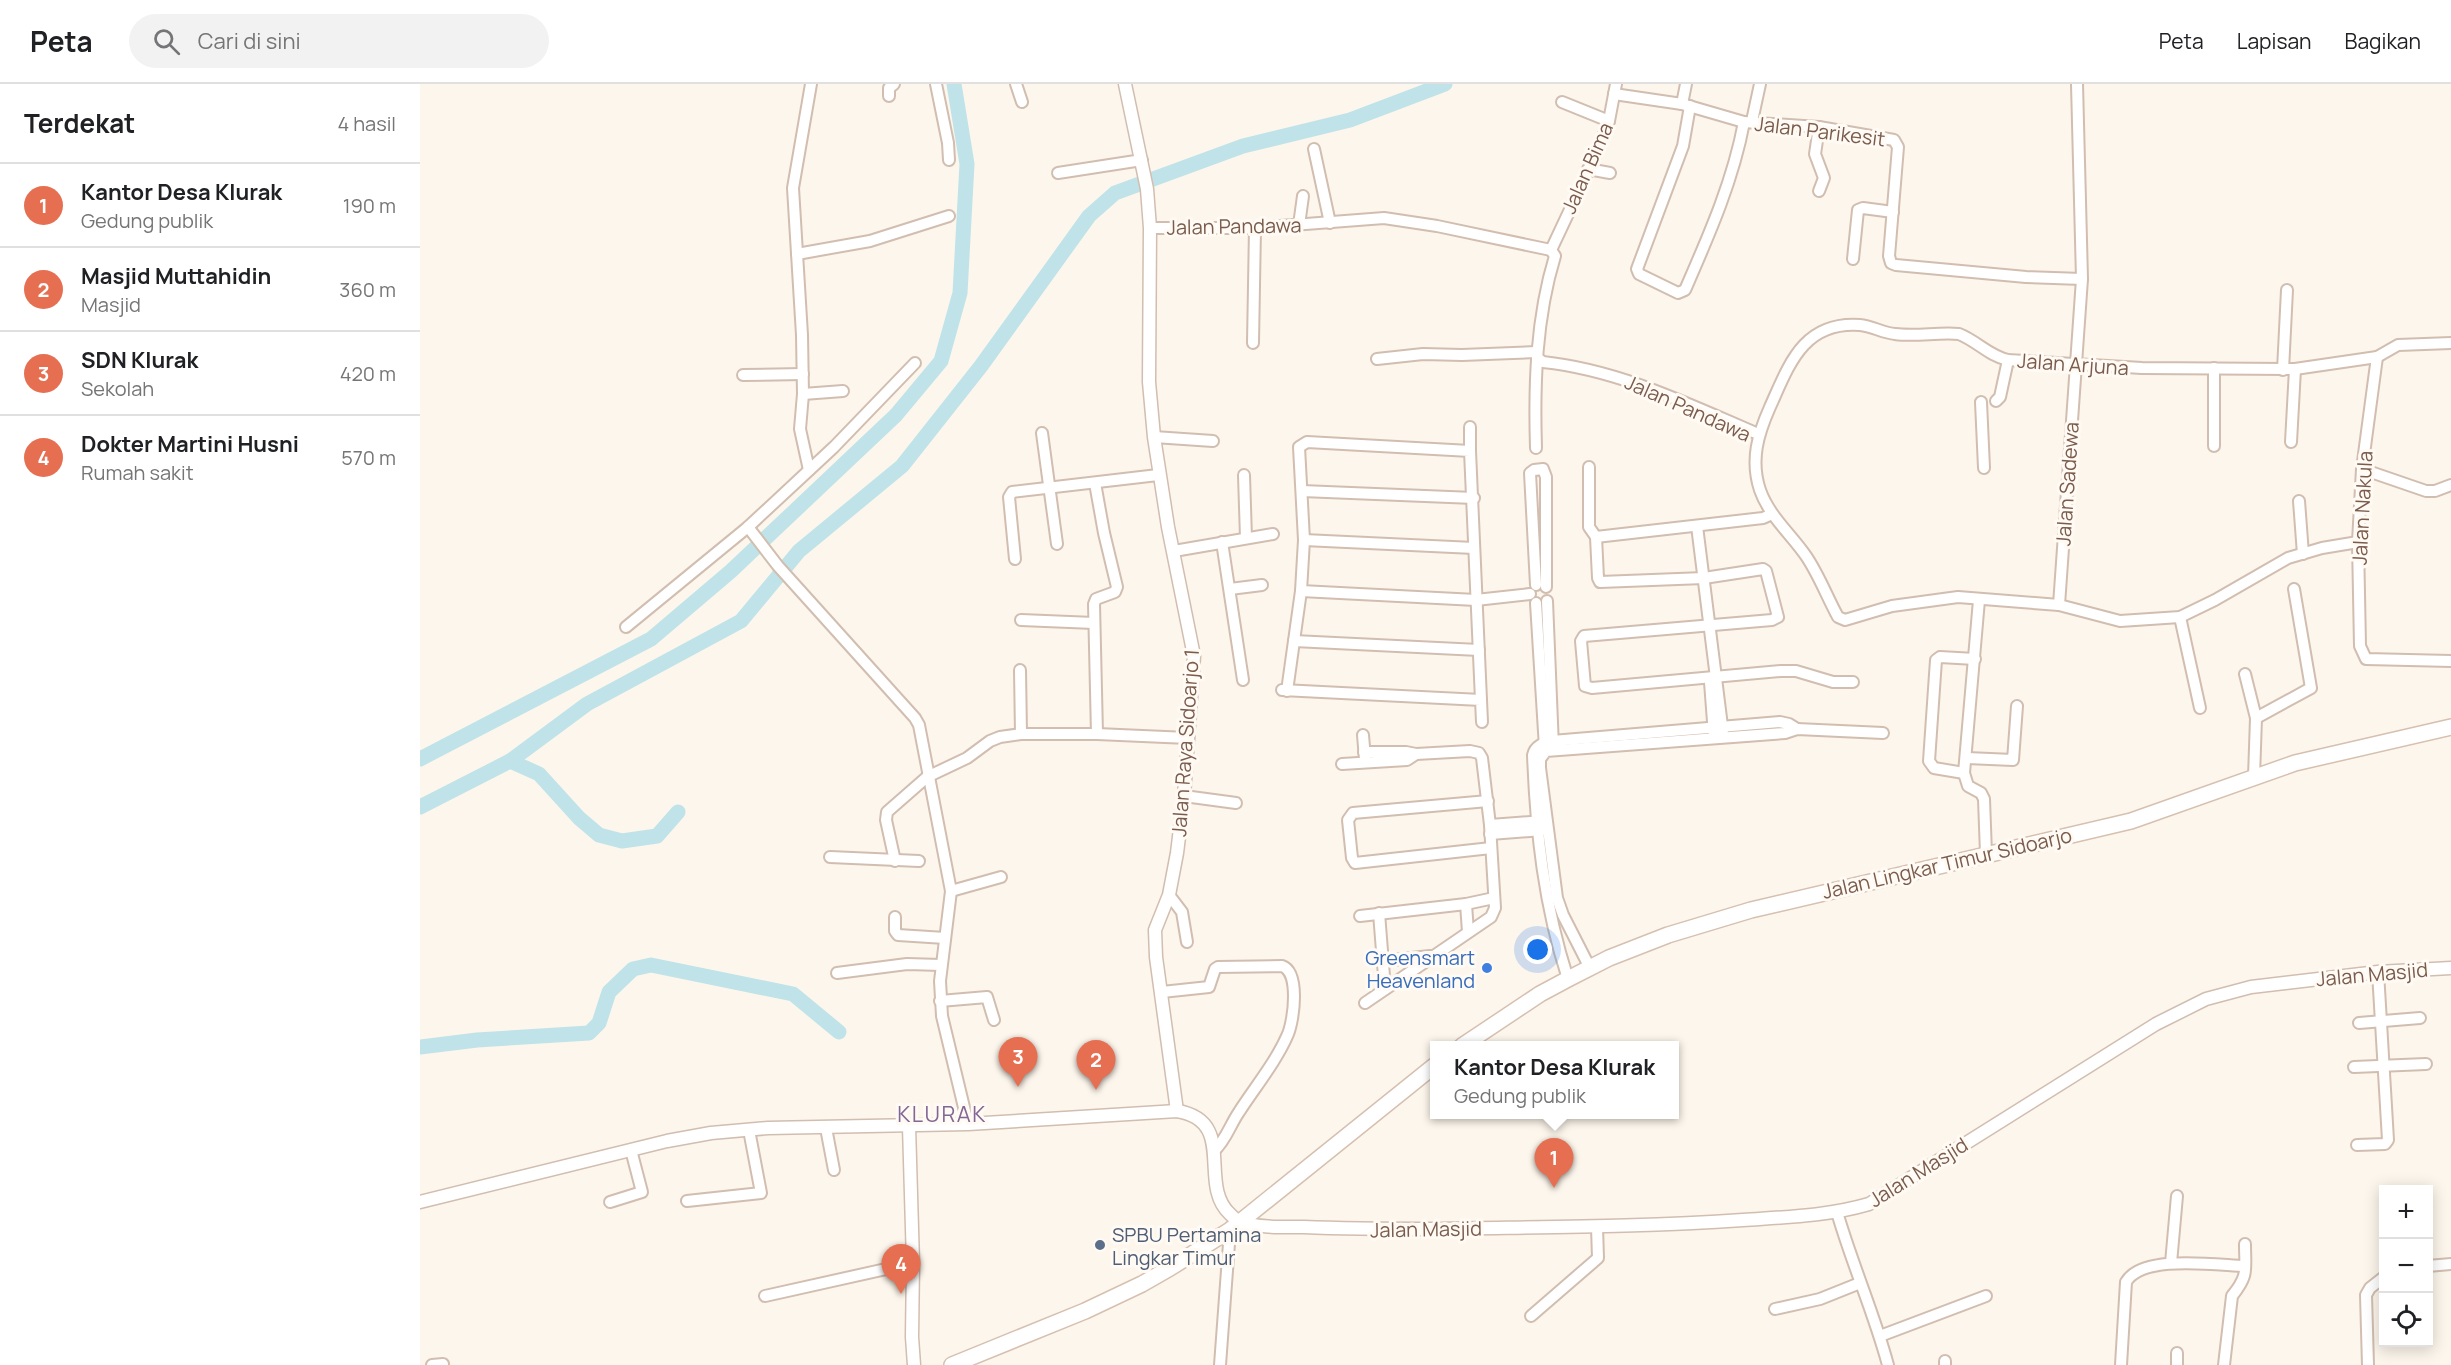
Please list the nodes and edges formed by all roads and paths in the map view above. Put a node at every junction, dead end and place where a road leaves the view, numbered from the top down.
1 (811, 84) edge
2 (894, 84) edge
3 (936, 84) edge
4 (1016, 84) edge
5 (1125, 84) edge
6 (1686, 84) edge
7 (1760, 84) edge
8 (2077, 84) edge
9 (1615, 89) edge
10 (889, 96) dead end
11 (1022, 102) dead end
12 (1562, 102) dead end
13 (1686, 105) junction
14 (1609, 121) junction
15 (1748, 122) junction
16 (1819, 127) junction
17 (1314, 149) dead end
18 (949, 160) dead end
19 (1142, 160) junction
20 (1588, 169) junction
21 (1058, 173) dead end
22 (1611, 173) dead end
23 (1819, 191) dead end
24 (1302, 196) dead end
25 (1893, 212) junction
26 (949, 216) dead end
27 (1330, 223) junction
28 (1299, 225) junction
29 (1150, 228) junction
30 (1255, 228) junction
31 (1551, 250) junction
32 (797, 255) junction
33 (1853, 259) dead end
34 (2082, 279) junction
35 (2287, 290) dead end
36 (2451, 343) edge
37 (1253, 344) dead end
38 (1537, 355) junction
39 (2377, 357) junction
40 (1377, 359) dead end
41 (2008, 360) junction
42 (915, 363) dead end
43 (2074, 364) junction
44 (2214, 368) junction
45 (2295, 369) junction
46 (2283, 370) junction
47 (803, 374) junction
48 (744, 375) dead end
49 (843, 391) dead end
50 (803, 394) junction
51 (1996, 401) dead end
52 (1981, 402) dead end
53 (1470, 427) dead end
54 (1042, 433) dead end
55 (1758, 434) junction
56 (1154, 437) junction
57 (1214, 441) dead end
58 (2291, 442) dead end
59 (2214, 446) dead end
60 (1536, 448) dead end
61 (1470, 451) junction
62 (1589, 467) dead end
63 (1984, 468) dead end
64 (2362, 469) junction
65 (809, 470) junction
66 (1158, 474) junction
67 (1244, 475) dead end
68 (1095, 483) junction
69 (2451, 485) edge
70 (1049, 488) junction
71 (1302, 491) junction
72 (1531, 495) junction
73 (1546, 495) junction
74 (1473, 498) junction
75 (2299, 501) dead end
76 (1772, 514) junction
77 (1697, 526) junction
78 (750, 530) junction
79 (1273, 534) dead end
80 (1596, 537) junction
81 (1246, 538) junction
82 (1304, 540) junction
83 (1222, 542) junction
84 (2358, 542) junction
85 (1057, 544) dead end
86 (1474, 548) junction
87 (1174, 551) junction
88 (2303, 554) junction
89 (1015, 559) dead end
90 (1704, 578) junction
91 (1262, 585) dead end
92 (1230, 589) junction
93 (2294, 589) dead end
94 (1301, 591) junction
95 (1539, 594) junction
96 (1476, 600) junction
97 (1979, 600) junction
98 (2059, 605) junction
99 (2180, 617) junction
100 (1021, 620) dead end
101 (1094, 623) junction
102 (626, 627) dead end
103 (1710, 627) junction
104 (1294, 641) junction
105 (1479, 650) junction
106 (1975, 659) junction
107 (2451, 661) edge
108 (1020, 670) dead end
109 (2245, 674) dead end
110 (1714, 676) junction
111 (1243, 680) dead end
112 (1853, 682) dead end
113 (1481, 700) junction
114 (2017, 706) dead end
115 (2200, 708) dead end
116 (2256, 718) junction
117 (1482, 722) dead end
118 (2451, 727) edge
119 (1719, 732) junction
120 (1883, 733) dead end
121 (1021, 734) junction
122 (1097, 734) junction
123 (1363, 735) dead end
124 (1188, 738) junction
125 (1549, 746) junction
126 (1364, 757) junction
127 (1967, 758) junction
128 (1342, 764) dead end
129 (1964, 773) junction
130 (927, 777) junction
131 (2254, 777) junction
132 (1184, 796) junction
133 (1488, 801) junction
134 (1236, 803) dead end
135 (1542, 826) junction
136 (1490, 830) junction
137 (1491, 848) junction
138 (1986, 854) junction
139 (830, 857) dead end
140 (895, 861) junction
141 (919, 861) dead end
142 (1001, 877) dead end
143 (951, 891) junction
144 (1169, 895) junction
145 (1494, 898) junction
146 (1552, 899) junction
147 (1466, 904) junction
148 (1379, 913) junction
149 (1563, 915) junction
150 (896, 916) dead end
151 (1360, 916) dead end
152 (1551, 920) junction
153 (1468, 932) junction
154 (1572, 932) junction
155 (945, 938) junction
156 (1555, 938) junction
157 (1187, 942) dead end
158 (1433, 956) junction
159 (1383, 961) junction
160 (941, 965) junction
161 (1590, 968) junction
162 (2451, 968) edge
163 (2378, 972) junction
164 (837, 973) dead end
165 (1568, 979) junction
166 (1385, 989) junction
167 (1162, 992) junction
168 (940, 1001) junction
169 (1365, 1002) dead end
170 (2420, 1018) dead end
171 (994, 1020) dead end
172 (2382, 1022) junction
173 (2359, 1023) dead end
174 (1470, 1041) edge
175 (2427, 1064) dead end
176 (2385, 1065) junction
177 (2354, 1068) dead end
178 (1430, 1069) edge
179 (1177, 1112) junction
180 (968, 1124) junction
181 (909, 1126) junction
182 (826, 1128) junction
183 (750, 1130) junction
184 (2357, 1145) dead end
185 (631, 1150) junction
186 (1214, 1151) junction
187 (834, 1170) dead end
188 (2177, 1196) dead end
189 (420, 1202) edge
190 (610, 1202) dead end
191 (687, 1202) dead end
192 (1837, 1212) junction
193 (1234, 1226) junction
194 (1597, 1227) junction
195 (2245, 1244) dead end
196 (913, 1263) junction
197 (2171, 1263) junction
198 (2451, 1264) edge
199 (2245, 1266) junction
200 (2433, 1266) edge
201 (2379, 1281) edge
202 (1860, 1282) junction
203 (765, 1296) dead end
204 (1986, 1296) dead end
205 (1775, 1309) dead end
206 (1531, 1316) dead end
207 (1880, 1336) junction
208 (2177, 1353) dead end
209 (443, 1364) edge
210 (432, 1365) edge
211 (914, 1365) edge
212 (952, 1365) edge
213 (1220, 1365) edge
214 (1888, 1365) edge
215 (2121, 1365) edge
216 (2177, 1365) edge
217 (2224, 1365) edge
218 (2368, 1365) edge

1 - 32 street
2 - 10 street
3 - 18 street
4 - 11 street
5 - 19 street, Jalan Raya Sidoarjo 1
6 - 13 street
7 - 15 street
8 - 34 street, Jalan Sadewa
9 - 13 street, Jalan Parikesit
9 - 14 street, Jalan Bima
12 - 14 street
13 - 15 street, Jalan Parikesit
13 - 15 street
14 - 20 street, Jalan Bima
15 - 16 street, Jalan Parikesit
16 - 23 street
16 - 25 street, Jalan Parikesit
17 - 27 street
19 - 21 street
19 - 29 street, Jalan Raya Sidoarjo 1
20 - 22 street
20 - 31 street, Jalan Bima
24 - 28 street
25 - 33 street
25 - 34 street, Jalan Parikesit
26 - 32 street
27 - 28 street, Jalan Pandawa
27 - 31 street, Jalan Pandawa
28 - 30 street, Jalan Pandawa
29 - 30 street, Jalan Pandawa
29 - 56 street, Jalan Raya Sidoarjo 1
30 - 37 street
31 - 38 street
32 - 47 street
34 - 43 street, Jalan Sadewa
35 - 46 street
36 - 39 street, Jalan Arjuna
38 - 40 street, Jalan Pandawa
38 - 55 street, Jalan Pandawa
38 - 60 street
39 - 45 street, Jalan Arjuna
39 - 64 street, Jalan Nakula
41 - 43 street, Jalan Arjuna
41 - 51 street
41 - 55 street, Jalan Arjuna
42 - 65 street
43 - 44 street, Jalan Arjuna
43 - 98 street, Jalan Sadewa
44 - 46 street, Jalan Arjuna
44 - 59 street
45 - 46 street, Jalan Arjuna
45 - 58 street
47 - 48 street
47 - 50 street
49 - 50 street
50 - 65 street
52 - 63 street
53 - 61 street
54 - 70 street
55 - 76 street, Jalan Pandawa
56 - 57 street
56 - 66 street, Jalan Raya Sidoarjo 1
61 - 71 street
61 - 74 street
62 - 80 street
64 - 69 street
64 - 84 street, Jalan Nakula
65 - 78 street
66 - 68 street
66 - 87 street, Jalan Raya Sidoarjo 1
67 - 81 street
68 - 70 street
68 - 101 street
70 - 85 street
70 - 89 street
71 - 74 street
71 - 82 street
72 - 73 street
72 - 73 street
72 - 95 street
73 - 95 street
74 - 86 street
75 - 88 street
76 - 77 street
76 - 97 street, Jalan Pandawa
77 - 80 street
77 - 90 street
78 - 102 street
78 - 130 street
79 - 81 street
80 - 90 street
81 - 83 street
82 - 86 street
82 - 94 street
83 - 87 street
83 - 92 street
84 - 88 street, Jalan Pandawa
84 - 107 street, Jalan Nakula
86 - 96 street
87 - 124 street, Jalan Raya Sidoarjo 1
88 - 99 street, Jalan Pandawa
90 - 103 street
90 - 103 street
91 - 92 street
92 - 111 street
93 - 116 street
94 - 96 street
94 - 104 street
95 - 96 street
95 - 125 street
96 - 105 street
97 - 98 street, Jalan Pandawa
97 - 106 street
98 - 99 street, Jalan Pandawa
99 - 115 street
100 - 101 street
101 - 122 street
103 - 110 street
103 - 110 street
104 - 105 street
104 - 113 street
105 - 113 street
106 - 127 street
106 - 129 street
108 - 121 street
109 - 116 street
110 - 112 street
110 - 119 street
113 - 117 street
114 - 127 street
116 - 131 street
118 - 131 main road, Jalan Lingkar Timur Sidoarjo
119 - 120 street
119 - 125 street
121 - 122 street
121 - 130 street
122 - 124 street
123 - 126 street
124 - 132 street, Jalan Raya Sidoarjo 1
125 - 135 street
126 - 128 street
126 - 133 street
127 - 129 street
129 - 138 street
130 - 140 street
130 - 143 street
131 - 138 main road, Jalan Lingkar Timur Sidoarjo
132 - 134 street
132 - 144 street, Jalan Raya Sidoarjo 1
133 - 136 street
133 - 137 street
135 - 136 street
135 - 146 street
136 - 137 street
137 - 145 street
138 - 161 main road, Jalan Lingkar Timur Sidoarjo
139 - 140 street
140 - 141 street
142 - 143 street
143 - 155 street
144 - 157 street
144 - 167 street, Jalan Raya Sidoarjo 1
145 - 147 street
145 - 153 street
146 - 149 street
146 - 152 street
147 - 148 street
147 - 153 street
148 - 151 street
148 - 159 street
149 - 152 street
149 - 154 street
150 - 155 street
152 - 156 street
153 - 158 street
154 - 156 street
154 - 161 street
155 - 160 street
156 - 165 street
158 - 159 street
158 - 166 street
159 - 166 street
160 - 164 street
160 - 168 street
161 - 165 main road, Jalan Lingkar Timur Sidoarjo
162 - 163 street, Jalan Masjid
163 - 172 street
163 - 192 street, Jalan Masjid
165 - 174 main road, Jalan Lingkar Timur Sidoarjo
166 - 169 street
167 - 179 street, Jalan Raya Sidoarjo 1
167 - 186 street
168 - 171 street
168 - 180 street
170 - 172 street
172 - 173 street
172 - 176 street
175 - 176 street
176 - 177 street
176 - 184 street
178 - 193 main road
179 - 180 street
179 - 186 street
180 - 181 street
181 - 182 street
181 - 196 street
182 - 183 street
182 - 187 street
183 - 185 street
183 - 191 street
185 - 189 street
185 - 190 street
186 - 193 street
188 - 197 street
192 - 194 street, Jalan Masjid
192 - 202 street
193 - 194 street, Jalan Masjid
193 - 212 main road
193 - 213 street
194 - 206 street
195 - 199 street
196 - 203 street
196 - 211 street
197 - 199 street
197 - 215 street
198 - 200 street
199 - 217 street
201 - 218 street
202 - 205 street
202 - 207 street
204 - 207 street
207 - 214 street
208 - 216 street
209 - 210 street

